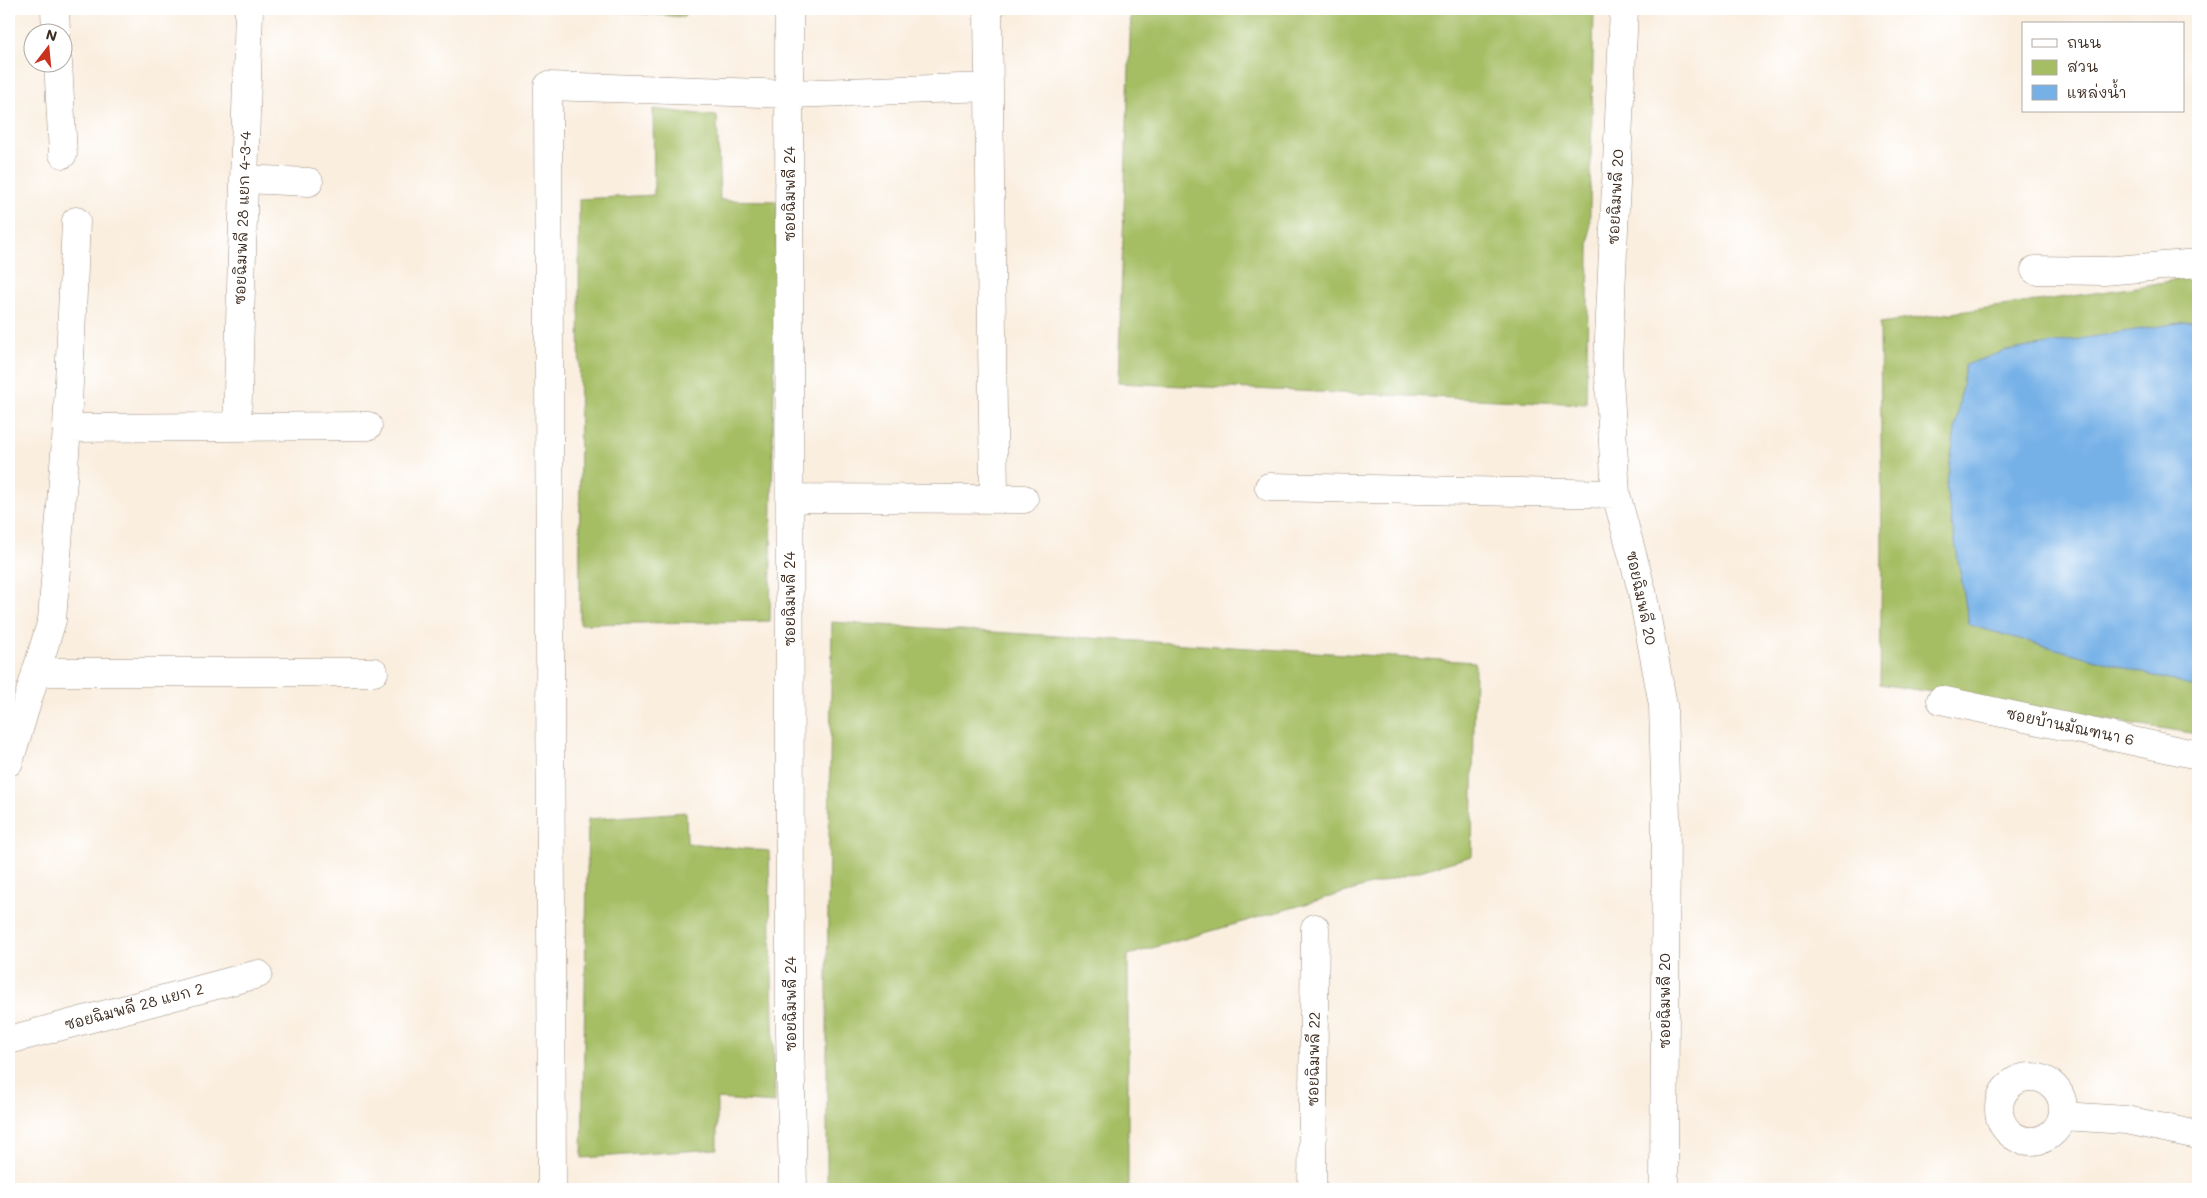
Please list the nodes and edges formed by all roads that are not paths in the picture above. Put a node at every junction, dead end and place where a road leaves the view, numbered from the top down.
1 (55, 9) edge
2 (249, 9) edge
3 (789, 9) edge
4 (988, 9) edge
5 (1624, 9) edge
6 (56, 22) edge
7 (59, 72) edge
8 (989, 86) junction
9 (790, 94) junction
10 (63, 154) dead end
11 (244, 179) junction
12 (308, 182) dead end
13 (76, 221) dead end
14 (2198, 263) edge
15 (2035, 270) dead end
16 (368, 426) dead end
17 (237, 427) junction
18 (67, 428) junction
19 (1269, 487) dead end
20 (1616, 494) junction
21 (790, 498) junction
22 (994, 498) junction
23 (1024, 499) dead end
24 (36, 672) junction
25 (374, 672) dead end
26 (1941, 700) dead end
27 (2198, 755) edge
28 (9, 762) edge
29 (1315, 928) dead end
30 (258, 974) dead end
31 (9, 1040) edge
32 (2063, 1116) dead end
33 (2198, 1135) edge
34 (552, 1189) edge
35 (794, 1189) edge
36 (1312, 1189) edge
37 (1664, 1189) edge

1 - 6 street
2 - 11 street, ซอยฉิมพลี 28 แยก 4-3-4
3 - 9 street, ซอยฉิมพลี 24
4 - 8 street
5 - 20 street, ซอยฉิมพลี 20
7 - 10 street
8 - 9 street
8 - 22 street
9 - 21 street, ซอยฉิมพลี 24
9 - 34 street
11 - 12 street
11 - 17 street, ซอยฉิมพลี 28 แยก 4-3-4
13 - 18 street
14 - 15 street
16 - 17 street
17 - 18 street
18 - 24 street
19 - 20 street
20 - 37 street, ซอยฉิมพลี 20
21 - 22 street
21 - 35 street, ซอยฉิมพลี 24
22 - 23 street
24 - 25 street
24 - 28 street
26 - 27 street, ซอยบ้านมัณฑนา 6
29 - 36 street, ซอยฉิมพลี 22
30 - 31 street, ซอยฉิมพลี 28 แยก 2
32 - 33 street

